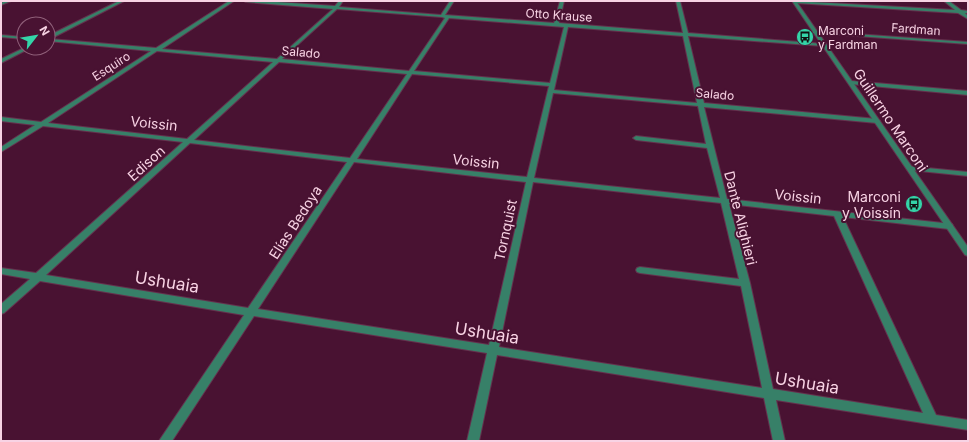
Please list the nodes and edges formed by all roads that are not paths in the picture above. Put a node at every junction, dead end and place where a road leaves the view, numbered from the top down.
1 (9, 1) edge
2 (122, 1) edge
3 (232, 1) edge
4 (246, 1) edge
5 (341, 1) edge
6 (452, 1) edge
7 (562, 1) edge
8 (678, 1) edge
9 (795, 1) edge
10 (946, 1) edge
11 (1, 4) edge
12 (336, 8) junction
13 (960, 12) junction
14 (968, 12) edge
15 (445, 16) junction
16 (968, 18) edge
17 (556, 25) junction
18 (566, 26) junction
19 (815, 32) junction
20 (685, 34) junction
21 (56, 35) edge
22 (1, 36) edge
23 (16, 37) edge
24 (56, 40) edge
25 (968, 43) edge
26 (824, 45) junction
27 (156, 50) junction
28 (16, 54) edge
29 (1, 61) edge
30 (278, 61) junction
31 (410, 73) junction
32 (852, 83) junction
33 (551, 88) junction
34 (968, 93) edge
35 (700, 104) junction
36 (1, 119) edge
37 (877, 121) junction
38 (42, 124) junction
39 (636, 138) dead end
40 (190, 140) junction
41 (710, 146) junction
42 (1, 150) edge
43 (351, 160) junction
44 (910, 168) junction
45 (968, 174) edge
46 (530, 180) junction
47 (723, 201) junction
48 (837, 214) junction
49 (949, 226) junction
50 (968, 253) edge
51 (640, 270) dead end
52 (1, 271) edge
53 (38, 277) junction
54 (745, 284) junction
55 (1, 310) edge
56 (251, 312) junction
57 (492, 350) junction
58 (769, 394) junction
59 (932, 419) junction
60 (968, 425) edge
61 (164, 441) edge
62 (474, 441) edge
63 (779, 441) edge

1 - 11 street
2 - 21 street
3 - 27 street, Esquiro
4 - 12 street, Otto Krause
5 - 12 street, Edison
6 - 15 street, Elías Bedoya
7 - 17 street
8 - 20 street, Dante Alighieri
9 - 13 street
9 - 19 street, Guillermo Marconi
10 - 13 street
12 - 15 street, Otto Krause
12 - 30 street, Edison
13 - 14 street
13 - 16 street
15 - 17 street, Otto Krause
15 - 31 street, Elías Bedoya
17 - 18 street, Otto Krause
18 - 20 street, Otto Krause
18 - 33 street, Tornquist
19 - 25 street, Fardman
19 - 26 street, Guillermo Marconi
20 - 26 street, Otto Krause
20 - 35 street, Dante Alighieri
22 - 23 street
24 - 27 street, Salado
26 - 32 street, Guillermo Marconi
27 - 30 street, Salado
27 - 38 street, Esquiro
28 - 29 street
30 - 31 street, Salado
30 - 40 street, Edison
31 - 33 street, Salado
31 - 43 street, Elías Bedoya
32 - 34 street
32 - 37 street, Guillermo Marconi
33 - 35 street, Salado
33 - 46 street, Tornquist
35 - 37 street, Salado
35 - 41 street, Dante Alighieri
36 - 38 street, Voissin
37 - 44 street, Guillermo Marconi
38 - 40 street, Voissin
38 - 42 street, Esquiro
39 - 41 street
40 - 43 street, Voissin
40 - 53 street, Edison
41 - 47 street, Dante Alighieri
43 - 46 street, Voissin
43 - 56 street, Elías Bedoya
44 - 45 street
44 - 49 street, Guillermo Marconi
46 - 47 street, Voissin
46 - 57 street, Tornquist
47 - 48 street, Voissin
47 - 54 street, Dante Alighieri
48 - 49 street, Voissin
48 - 59 street
49 - 50 street, Guillermo Marconi
51 - 54 street
52 - 53 street, Ushuaia
53 - 55 street, Edison
53 - 56 street, Ushuaia
54 - 58 street, Dante Alighieri
56 - 57 street, Ushuaia
56 - 61 street, Elías Bedoya
57 - 58 street, Ushuaia
57 - 62 street, Tornquist
58 - 59 street, Ushuaia
58 - 63 street, Dante Alighieri
59 - 60 street, Ushuaia

